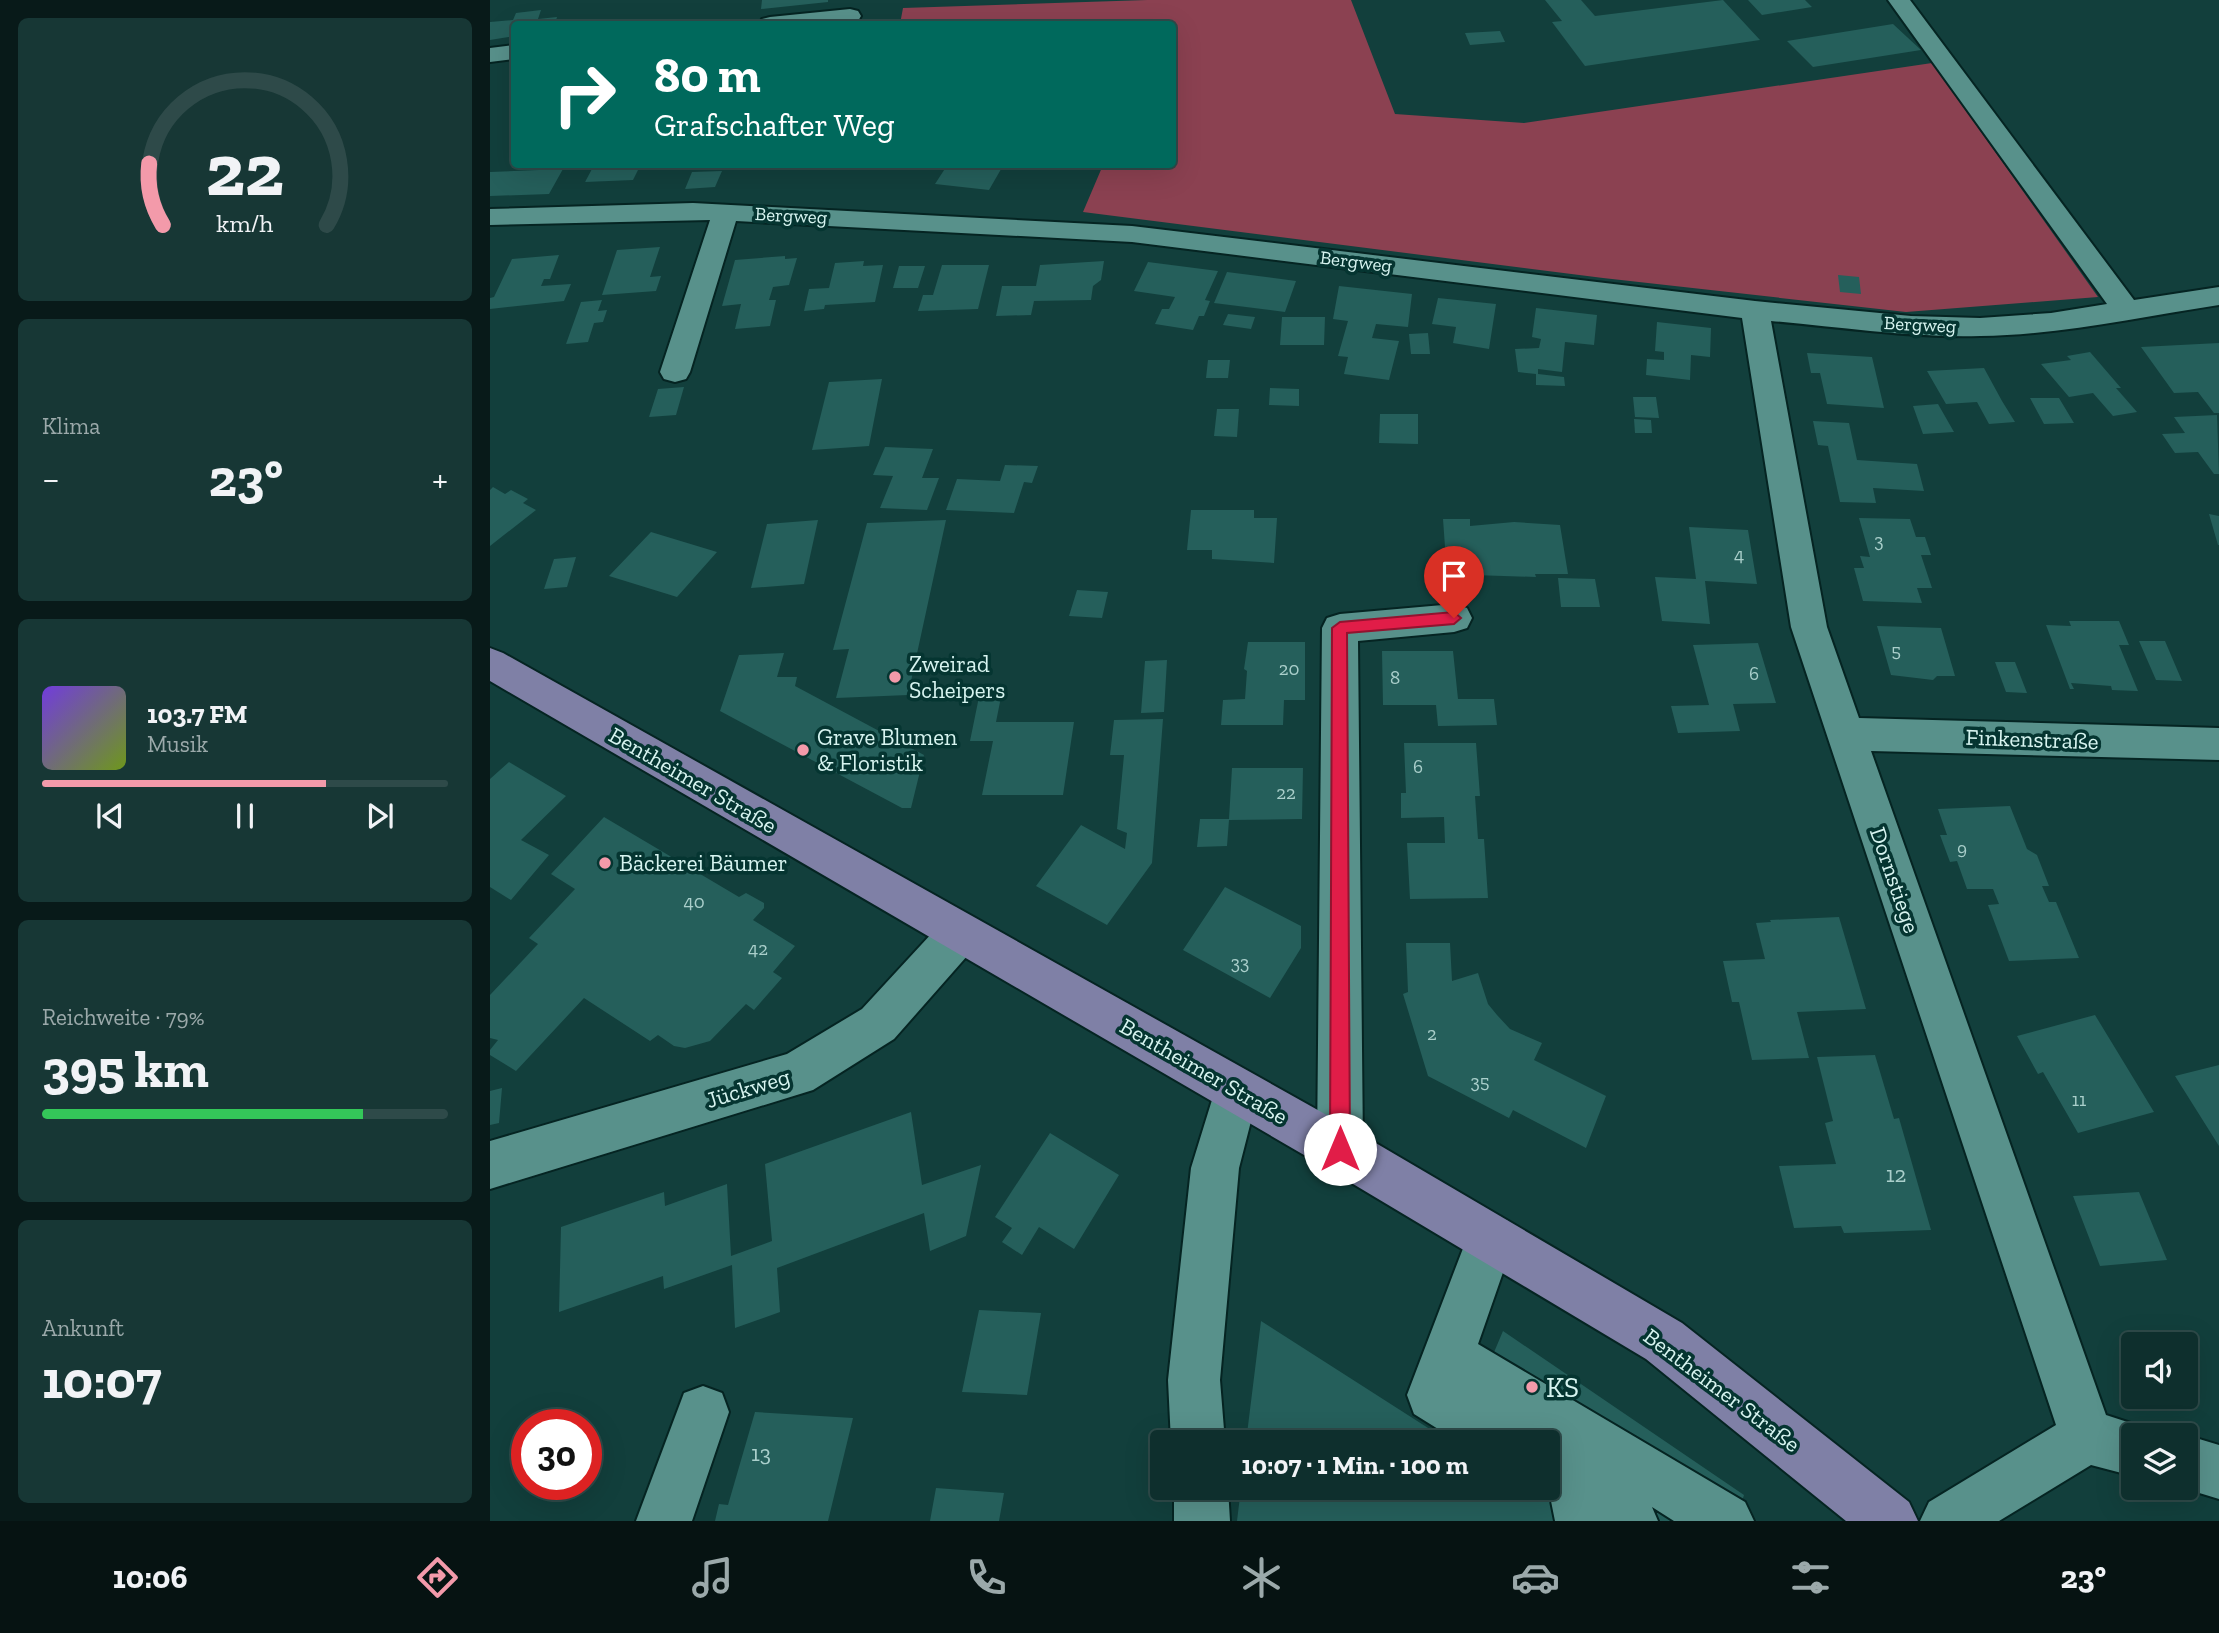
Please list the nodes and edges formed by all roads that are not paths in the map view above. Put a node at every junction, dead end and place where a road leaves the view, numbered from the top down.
1 (1899, 0) edge
2 (850, 16) dead end
3 (800, 21) edge
4 (511, 52) edge
5 (490, 55) edge
6 (726, 212) junction
7 (490, 217) edge
8 (2219, 296) edge
9 (1755, 310) junction
10 (2126, 310) junction
11 (675, 372) dead end
12 (1454, 618) dead end
13 (490, 663) edge
14 (1844, 734) junction
15 (2219, 744) edge
16 (960, 933) junction
17 (1236, 1090) junction
18 (1340, 1149) junction
19 (490, 1165) edge
20 (1491, 1238) junction
21 (1448, 1355) junction
22 (703, 1412) dead end
23 (1197, 1430) edge
24 (1488, 1430) edge
25 (2110, 1443) edge
26 (2198, 1466) edge
27 (2219, 1472) edge
28 (1568, 1491) edge
29 (664, 1521) edge
30 (1630, 1521) edge
31 (1726, 1521) edge
32 (1890, 1521) edge
33 (1948, 1521) edge

1 - 10 street
2 - 3 street
4 - 5 street
6 - 7 street, Bergweg
6 - 9 street, Bergweg
6 - 11 street
8 - 10 street, Bergweg
9 - 10 street, Bergweg
9 - 14 street, Dornstiege
12 - 18 street
13 - 16 main road, Bentheimer Straße
14 - 15 street, Finkenstraße
14 - 25 street, Dornstiege
16 - 17 main road, Bentheimer Straße
16 - 19 street, Jückweg
17 - 18 main road, Bentheimer Straße
17 - 23 street
18 - 20 main road, Bentheimer Straße
20 - 21 street
20 - 32 main road, Bentheimer Straße
21 - 24 street
21 - 31 street
22 - 29 street
25 - 33 street
26 - 27 street
28 - 30 street

